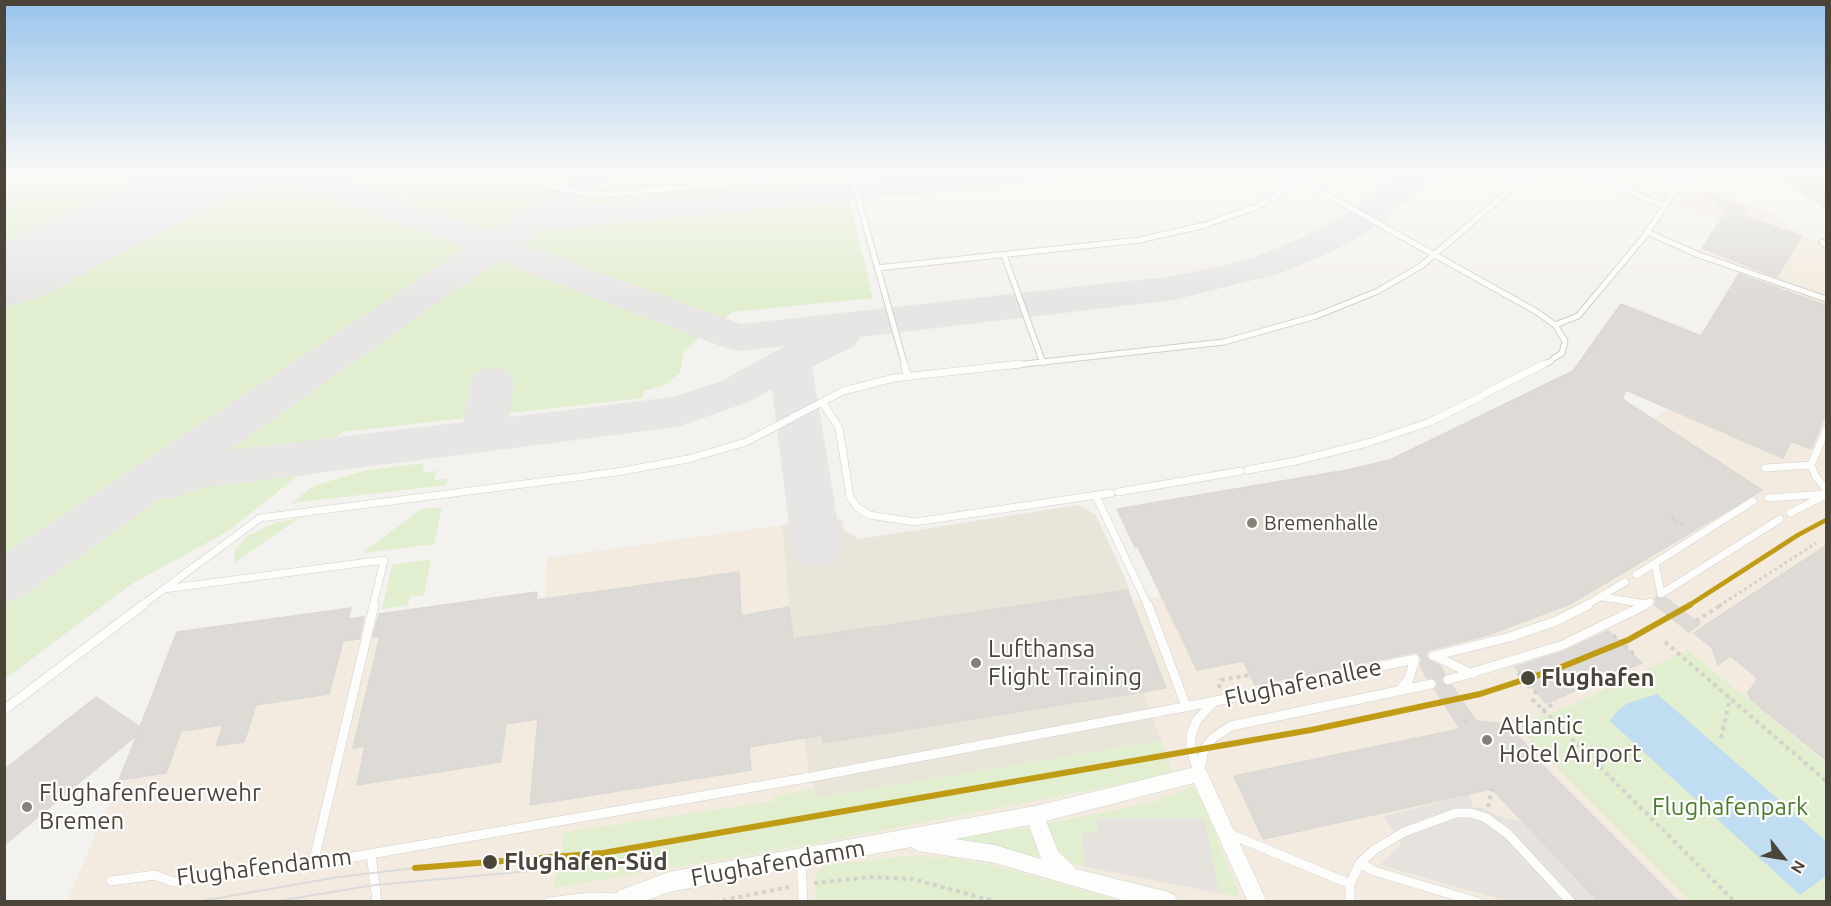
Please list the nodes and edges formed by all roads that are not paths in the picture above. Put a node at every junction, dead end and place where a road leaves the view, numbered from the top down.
1 (863, 215) edge
2 (1232, 215) edge
3 (1365, 215) edge
4 (1480, 215) edge
5 (1659, 215) edge
6 (1647, 232) junction
7 (1435, 254) junction
8 (1004, 255) junction
9 (877, 268) junction
10 (1827, 299) edge
11 (1556, 325) junction
12 (1043, 363) junction
13 (908, 377) junction
14 (822, 402) junction
15 (1827, 430) edge
16 (1811, 465) junction
17 (1765, 468) dead end
18 (1827, 489) edge
19 (1827, 494) edge
20 (1096, 496) junction
21 (1768, 498) dead end
22 (1754, 501) dead end
23 (1790, 513) dead end
24 (1780, 519) dead end
25 (1655, 563) junction
26 (1636, 575) dead end
27 (1625, 582) dead end
28 (164, 589) junction
29 (1602, 597) junction
30 (1472, 674) junction
31 (1448, 680) dead end
32 (1431, 684) dead end
33 (1399, 691) junction
34 (1216, 701) junction
35 (1186, 706) junction
36 (4, 710) edge
37 (1199, 774) junction
38 (1035, 815) junction
39 (1227, 833) junction
40 (901, 841) junction
41 (370, 854) junction
42 (801, 859) junction
43 (1360, 863) junction
44 (313, 864) junction
45 (1071, 876) junction
46 (111, 881) dead end
47 (1350, 884) junction
48 (625, 900) edge
49 (377, 902) edge
50 (549, 902) edge
51 (803, 902) edge
52 (1168, 902) edge
53 (1258, 902) edge
54 (1350, 902) edge
55 (1477, 902) edge
56 (1571, 902) edge

1 - 9 lane
2 - 8 lane
3 - 7 lane
4 - 7 lane
5 - 6 lane
6 - 10 lane
6 - 11 lane
7 - 11 lane
7 - 12 lane
8 - 9 lane
8 - 12 lane
9 - 13 lane
11 - 20 lane
12 - 13 lane
13 - 14 lane
14 - 20 lane
14 - 28 lane
15 - 16 lane
16 - 17 lane
16 - 18 lane
19 - 21 lane
19 - 23 lane
20 - 35 lane
22 - 25 lane
24 - 25 lane
25 - 26 lane
27 - 29 lane
28 - 36 lane
28 - 44 lane
29 - 30 lane
29 - 30 lane
30 - 31 lane
32 - 33 lane, Flughafenallee
33 - 34 lane, Flughafenallee
33 - 37 lane, Flughafenallee
34 - 35 lane
34 - 37 lane, Flughafenallee
35 - 41 lane
37 - 38 street, Flughafendamm
37 - 39 street
38 - 40 street, Flughafendamm
38 - 45 street, Flughafendamm
39 - 47 lane
39 - 53 street
40 - 42 street, Flughafendamm
40 - 45 street, Flughafendamm
41 - 44 lane, Flughafendamm
41 - 49 lane, Flughafendamm
42 - 48 street, Flughafendamm
42 - 51 lane
43 - 47 lane
43 - 55 lane
43 - 56 lane
44 - 46 lane, Flughafendamm
45 - 52 street, Flughafendamm
47 - 54 lane
48 - 50 lane, Flughafendamm

